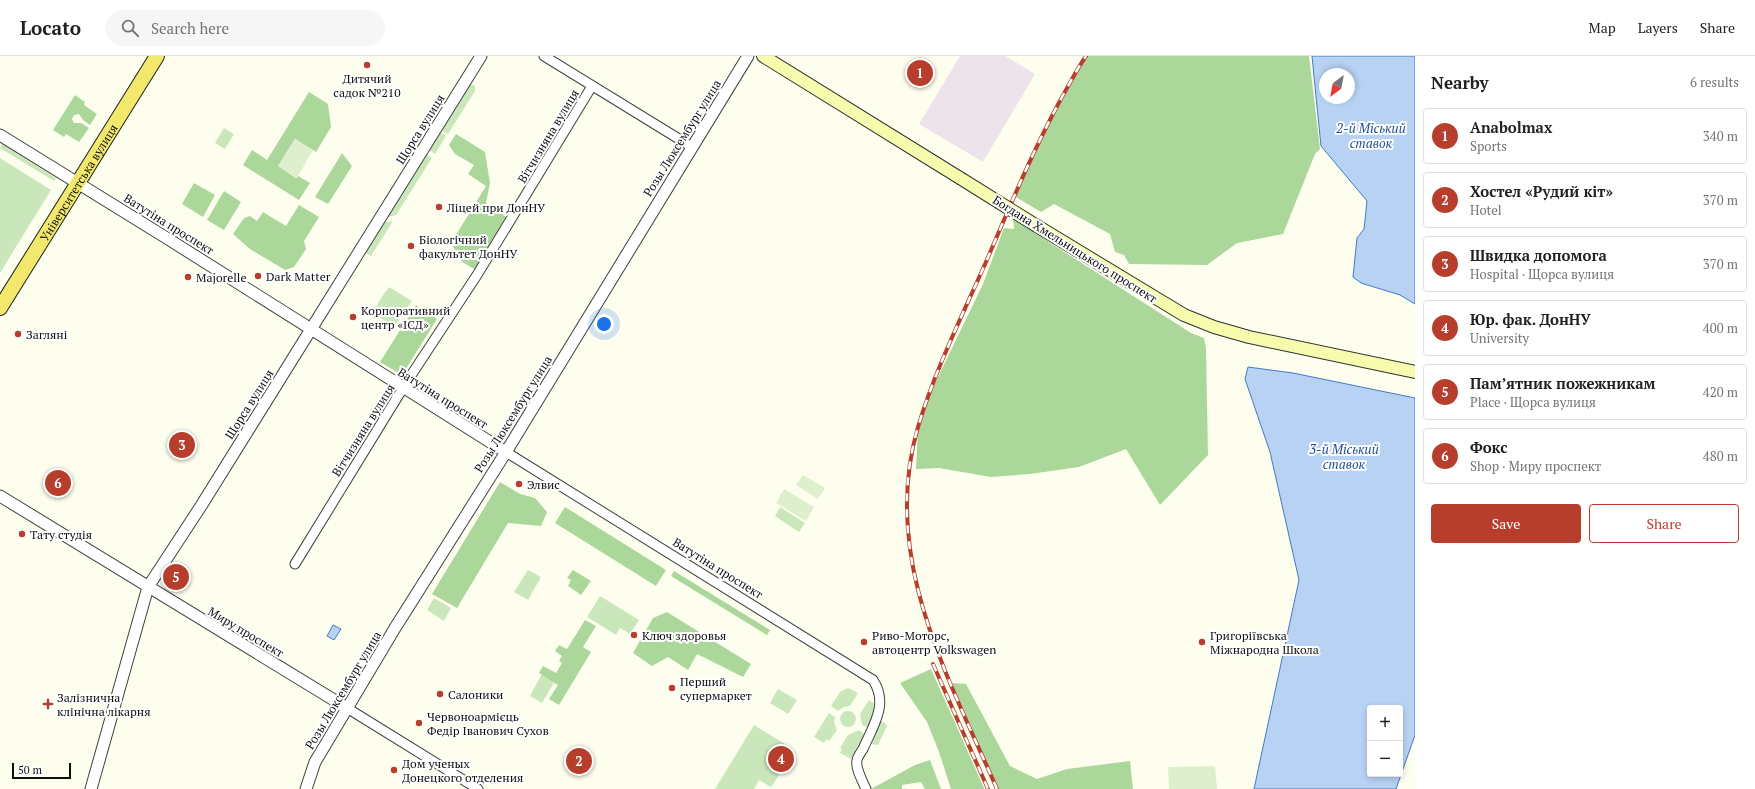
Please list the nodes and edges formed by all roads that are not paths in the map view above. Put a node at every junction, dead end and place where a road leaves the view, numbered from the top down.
1 (157, 56) edge
2 (481, 56) edge
3 (544, 56) edge
4 (748, 56) edge
5 (763, 56) edge
6 (592, 86) junction
7 (0, 135) edge
8 (692, 147) junction
9 (77, 183) junction
10 (0, 308) edge
11 (310, 330) junction
12 (1415, 372) edge
13 (403, 388) junction
14 (506, 452) junction
15 (0, 496) edge
16 (295, 564) dead end
17 (148, 587) junction
18 (347, 708) junction
19 (91, 789) edge
20 (306, 789) edge
21 (478, 789) edge
22 (866, 789) edge

1 - 9 main road, Університетська вулиця
2 - 11 street, Щорса вулиця
3 - 6 street, Вітчизняна вулиця
4 - 8 street, Розы Люксембург улица
5 - 12 main road, Богдана Хмельницького проспект, bridge
6 - 8 street, Вітчизняна вулиця
6 - 13 street, Вітчизняна вулиця
7 - 9 street, Ватутіна проспект
8 - 14 street, Розы Люксембург улица
9 - 10 main road, Університетська вулиця
9 - 11 street, Ватутіна проспект
11 - 13 street, Ватутіна проспект
11 - 17 street, Щорса вулиця
13 - 14 street, Ватутіна проспект
13 - 16 street, Вітчизняна вулиця
14 - 18 street, Розы Люксембург улица
14 - 22 street, Ватутіна проспект
15 - 17 street, Миру проспект
17 - 18 street, Миру проспект
17 - 19 street, Щорса вулиця
18 - 20 street, Розы Люксембург улица
18 - 21 street, Миру проспект

